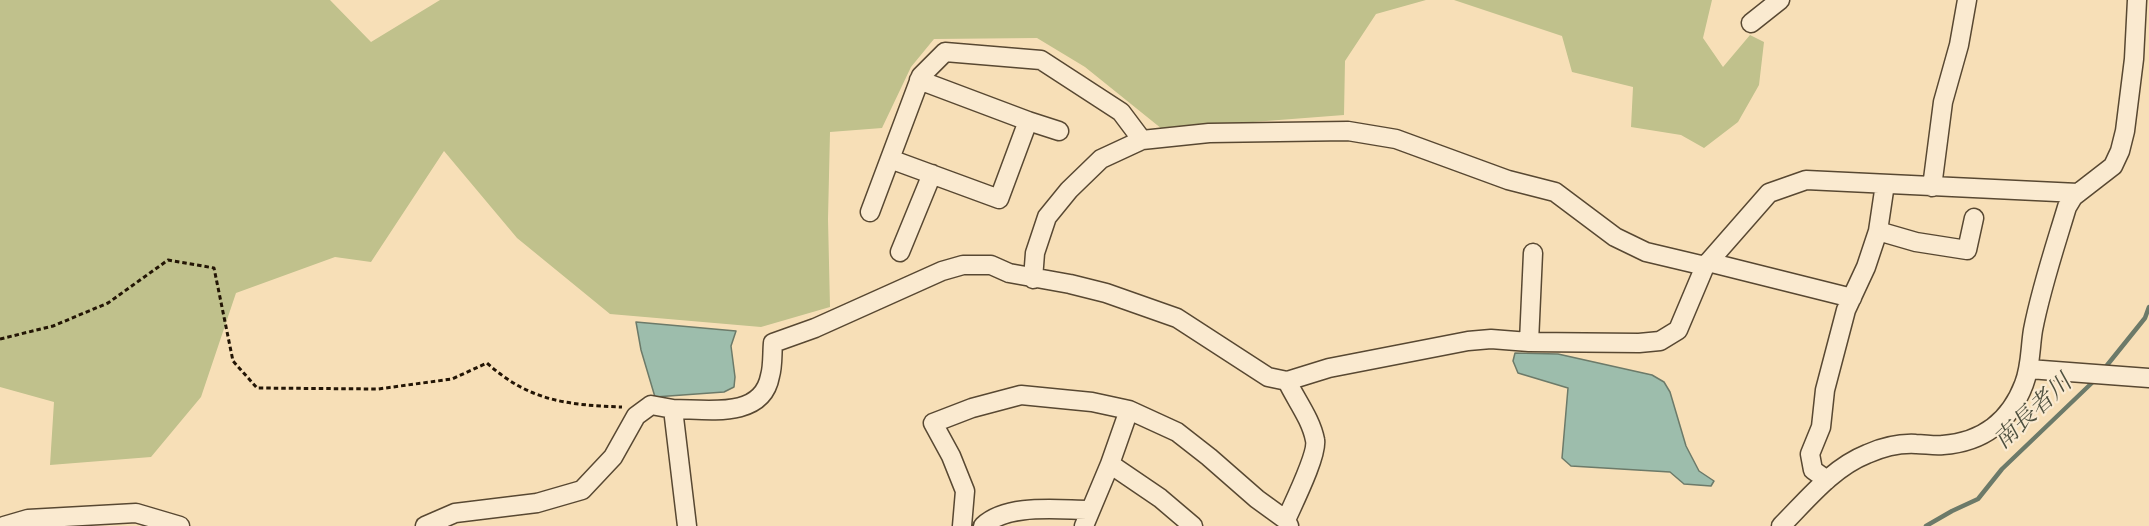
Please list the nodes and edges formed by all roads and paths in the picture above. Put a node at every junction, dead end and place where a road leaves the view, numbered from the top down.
1 (1780, 0) edge
2 (1967, 0) edge
3 (2137, 0) edge
4 (1751, 23) dead end
5 (919, 80) junction
6 (1028, 121) junction
7 (1059, 131) dead end
8 (1142, 140) junction
9 (890, 159) junction
10 (932, 174) junction
11 (1885, 184) junction
12 (1932, 187) junction
13 (2078, 193) junction
14 (870, 212) dead end
15 (1974, 218) dead end
16 (1878, 231) junction
17 (900, 252) dead end
18 (1533, 253) dead end
19 (1707, 264) junction
20 (1033, 279) junction
21 (1852, 298) junction
22 (0, 339) edge
23 (1529, 342) junction
24 (2028, 369) junction
25 (2149, 378) edge
26 (1287, 381) junction
27 (648, 407) junction
28 (673, 409) junction
29 (1129, 410) junction
30 (1110, 464) junction
31 (1827, 480) junction
32 (0, 513) edge
33 (1087, 518) edge
34 (1288, 523) edge
35 (12, 524) edge
36 (180, 526) edge
37 (425, 526) edge
38 (687, 526) edge
39 (962, 526) edge
40 (983, 526) edge
41 (1193, 526) edge
42 (1780, 526) edge

1 - 4 street
2 - 12 street
3 - 13 street
5 - 6 street
5 - 8 street
5 - 9 street
6 - 7 street
6 - 10 street
8 - 19 street
8 - 20 street
9 - 10 street
9 - 14 street
10 - 17 street
11 - 12 street
11 - 16 street
11 - 19 street
12 - 13 street
13 - 24 street
15 - 16 street
16 - 21 street
18 - 23 street
19 - 21 street
19 - 23 street
20 - 26 street
20 - 28 street
21 - 31 street
22 - 27 path
23 - 26 street
24 - 25 street
24 - 31 street
26 - 34 street
27 - 28 street
27 - 37 street
28 - 38 street
29 - 30 street
29 - 34 street
29 - 39 street
30 - 33 street
30 - 41 street
31 - 42 street
32 - 35 street
33 - 40 street
35 - 36 street

